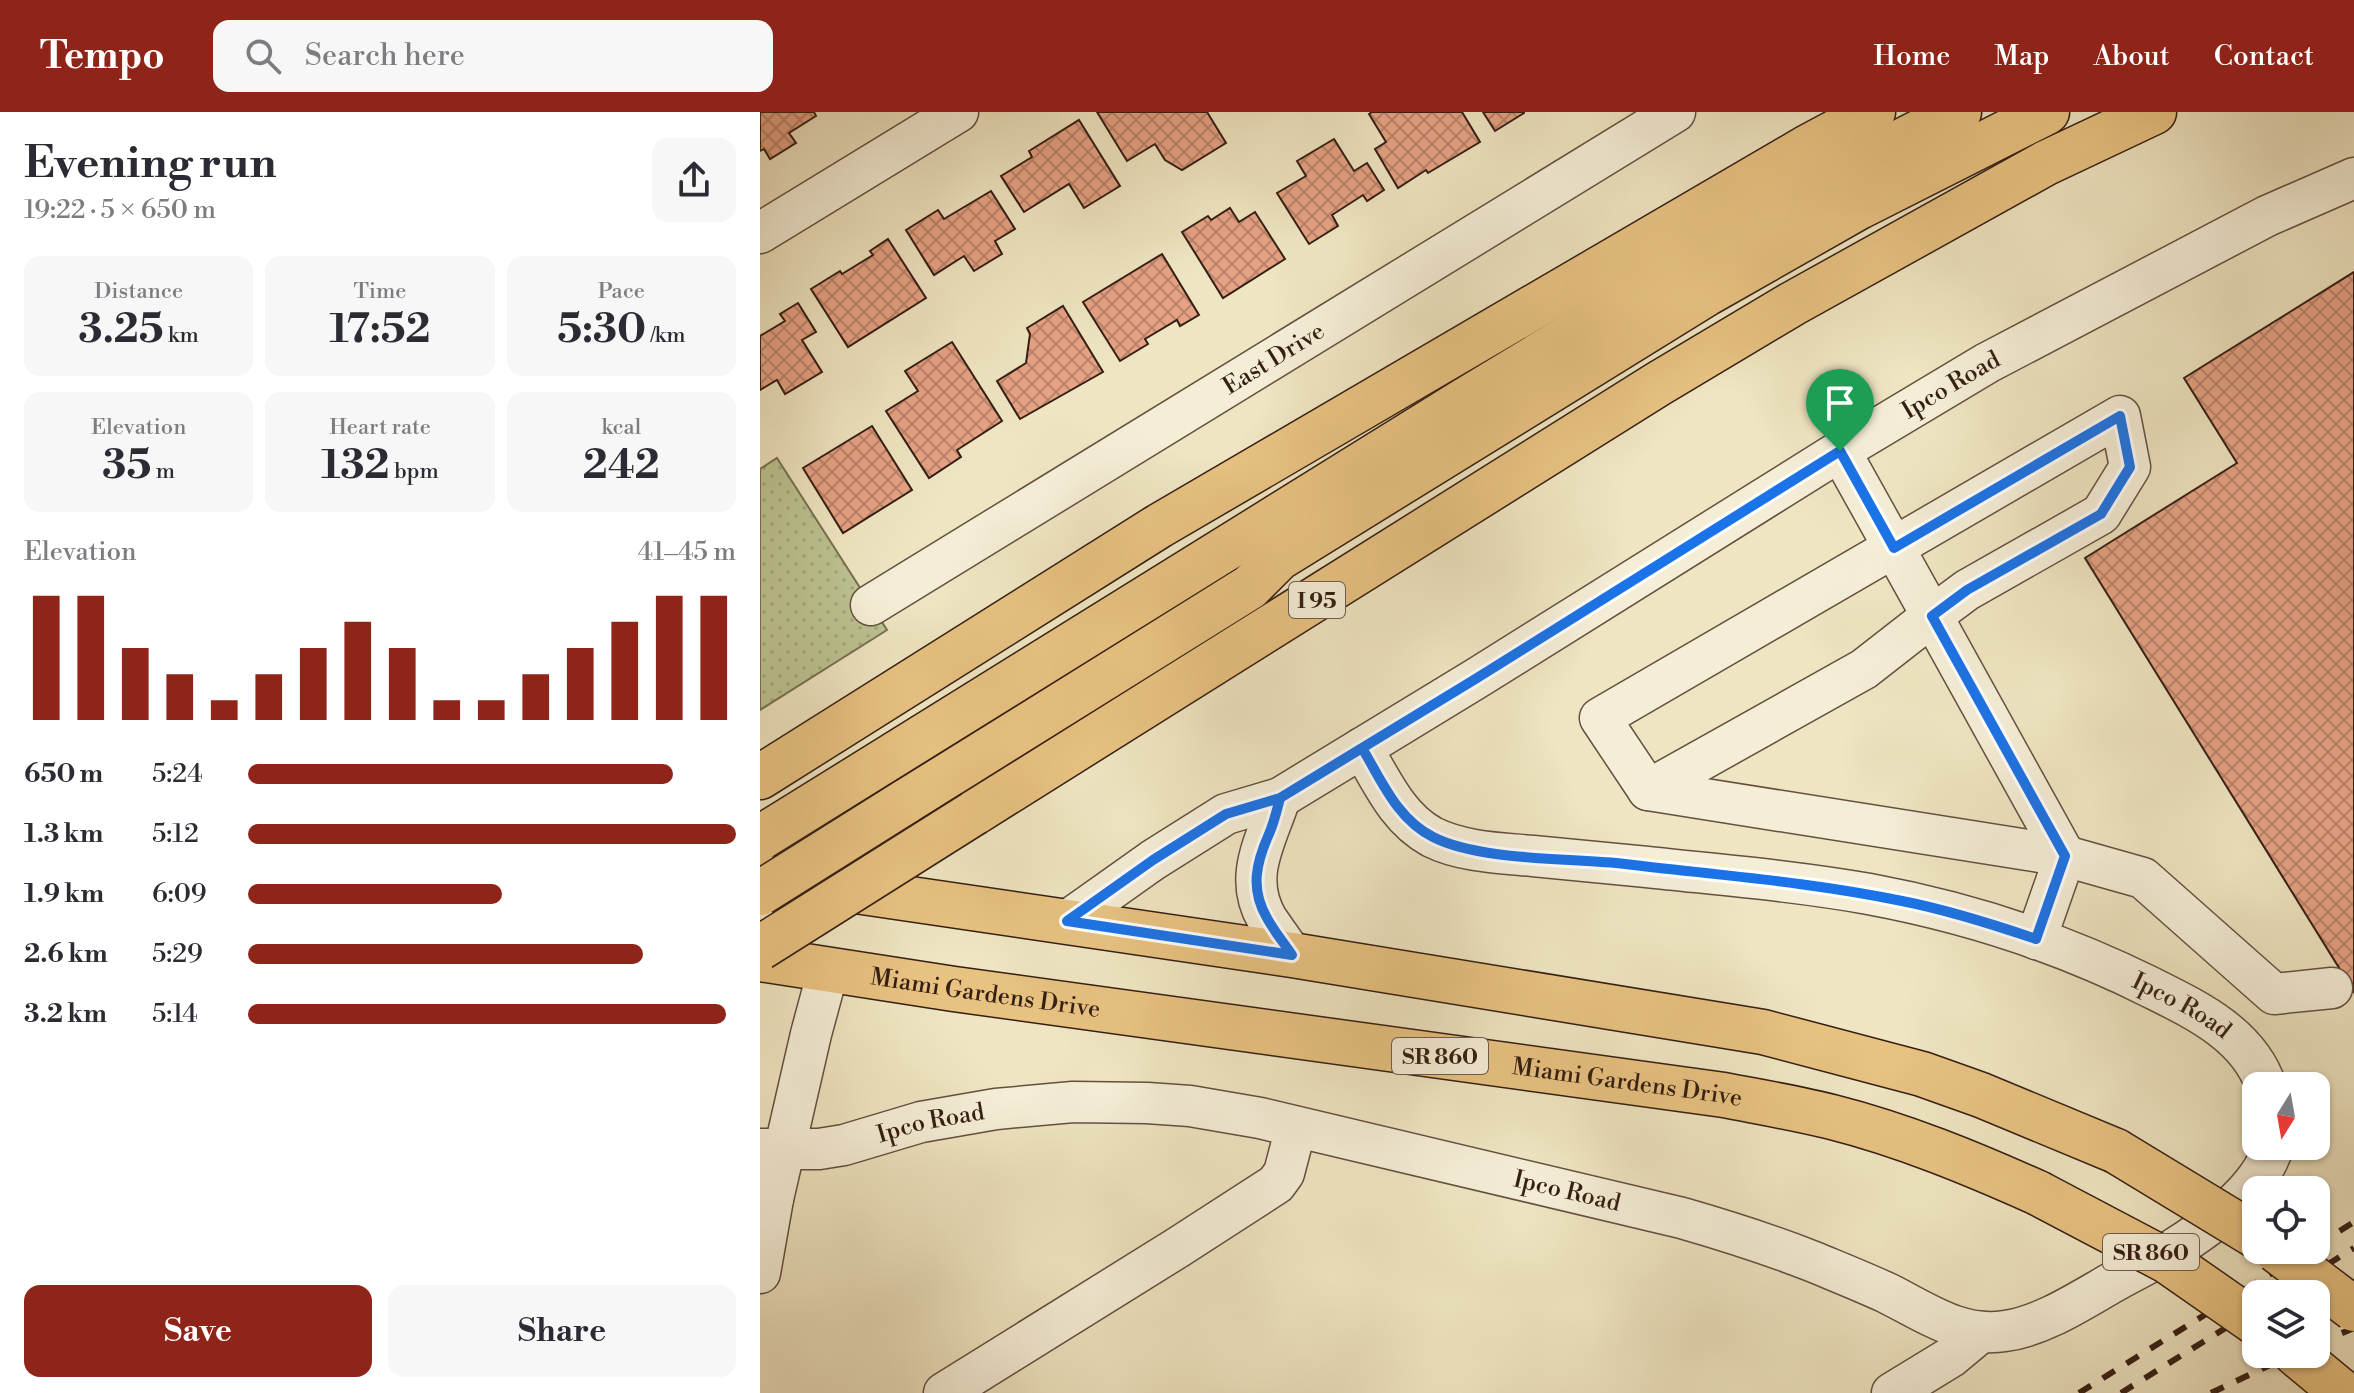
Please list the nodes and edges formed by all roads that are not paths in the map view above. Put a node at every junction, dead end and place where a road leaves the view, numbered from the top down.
1 (958, 112) edge
2 (1675, 112) edge
3 (1873, 112) edge
4 (1959, 112) edge
5 (2047, 112) edge
6 (2154, 112) edge
7 (2354, 178) edge
8 (760, 233) edge
9 (1658, 384) junction
10 (1840, 451) junction
11 (1159, 526) junction
12 (1894, 548) junction
13 (1250, 587) junction
14 (871, 605) dead end
15 (1932, 616) junction
16 (1362, 748) junction
17 (760, 777) edge
18 (817, 790) junction
19 (1648, 790) junction
20 (1280, 798) junction
21 (760, 814) edge
22 (760, 838) edge
23 (2065, 856) junction
24 (760, 877) edge
25 (760, 893) edge
26 (1067, 921) junction
27 (2036, 939) junction
28 (760, 948) edge
29 (1292, 955) junction
30 (760, 959) edge
31 (828, 971) junction
32 (2332, 988) dead end
33 (2260, 1072) edge
34 (1296, 1127) junction
35 (772, 1150) edge
36 (2268, 1160) edge
37 (766, 1201) edge
38 (2242, 1228) edge
39 (2295, 1264) edge
40 (760, 1273) edge
41 (2354, 1309) edge
42 (2242, 1313) edge
43 (1981, 1332) junction
44 (2313, 1368) edge
45 (944, 1393) edge
46 (1892, 1393) edge
47 (2343, 1393) edge

1 - 8 street
2 - 14 street, East Drive
3 - 11 main road
4 - 18 main road
5 - 13 main road
6 - 9 main road, I 95
7 - 10 street, Ipco Road
9 - 13 main road
9 - 28 main road, I 95, bridge
10 - 12 street
10 - 16 street, Ipco Road
11 - 17 main road
11 - 18 main road
12 - 15 street
12 - 15 street
12 - 19 street
13 - 25 main road, bridge
15 - 19 street
15 - 23 street
16 - 20 street, Ipco Road
16 - 27 street, Ipco Road
18 - 21 main road
18 - 22 main road
19 - 23 street
20 - 26 street, Ipco Road
20 - 29 street
23 - 27 street
23 - 32 street
24 - 26 main road, SR 860
26 - 29 main road, SR 860
27 - 33 street, Ipco Road
29 - 38 main road, SR 860, bridge
30 - 31 main road, Miami Gardens Drive / SR 860
31 - 35 street
31 - 42 main road, Miami Gardens Drive / SR 860, bridge
34 - 35 street, Ipco Road
34 - 43 street, Ipco Road
34 - 45 street
35 - 37 street
36 - 43 street, Ipco Road
37 - 40 street
39 - 41 main road, bridge
43 - 46 street
44 - 47 main road

